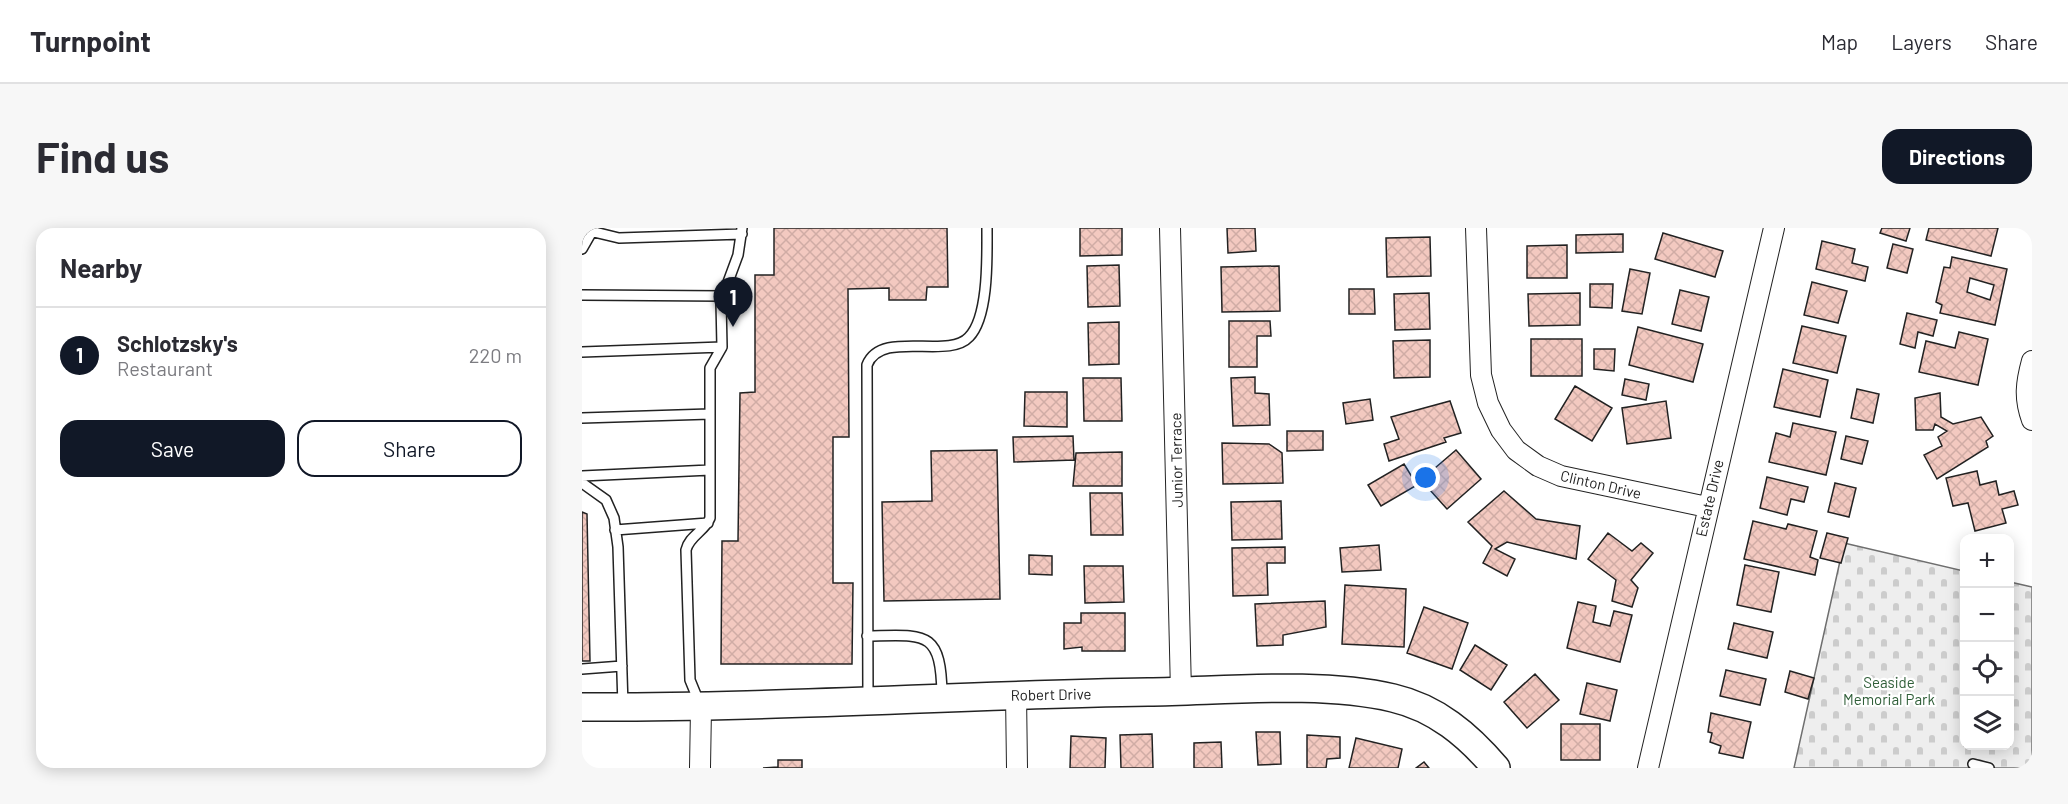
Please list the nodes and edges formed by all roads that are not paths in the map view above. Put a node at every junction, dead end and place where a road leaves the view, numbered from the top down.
1 (987, 228) edge
2 (1170, 228) edge
3 (1476, 228) edge
4 (1774, 228) edge
5 (582, 229) edge
6 (593, 230) edge
7 (742, 231) edge
8 (582, 249) edge
9 (582, 295) edge
10 (723, 296) junction
11 (722, 347) junction
12 (582, 352) edge
13 (2032, 361) edge
14 (710, 414) junction
15 (582, 418) edge
16 (2032, 420) edge
17 (710, 470) junction
18 (582, 476) edge
19 (582, 483) edge
20 (1707, 507) junction
21 (708, 524) junction
22 (615, 530) junction
23 (867, 636) junction
24 (622, 666) junction
25 (582, 669) edge
26 (1180, 692) junction
27 (1016, 694) junction
28 (942, 697) junction
29 (868, 701) junction
30 (582, 707) edge
31 (623, 707) junction
32 (701, 708) junction
33 (1973, 764) dead end
34 (700, 768) edge
35 (1017, 768) edge
36 (1496, 768) edge
37 (1648, 768) edge
38 (1989, 768) edge

1 - 23 lane
2 - 26 street, Junior Terrace
3 - 20 street, Clinton Drive
4 - 20 street, Estate Drive
5 - 6 lane
6 - 7 lane
6 - 8 lane
7 - 10 lane
9 - 10 lane
10 - 11 lane
11 - 12 lane
11 - 14 lane
13 - 16 street
14 - 15 lane
14 - 17 lane
17 - 18 lane
17 - 21 lane
19 - 22 lane
20 - 37 street, Estate Drive
21 - 22 lane
21 - 32 lane
22 - 24 lane
23 - 28 lane
23 - 29 lane
24 - 25 lane
24 - 31 lane
26 - 27 street, Robert Drive
26 - 36 street, Robert Drive
27 - 28 street, Robert Drive
27 - 35 street
28 - 29 street, Robert Drive
29 - 32 street, Robert Drive
30 - 31 street, Robert Drive
31 - 32 street, Robert Drive
32 - 34 street
33 - 38 lane

